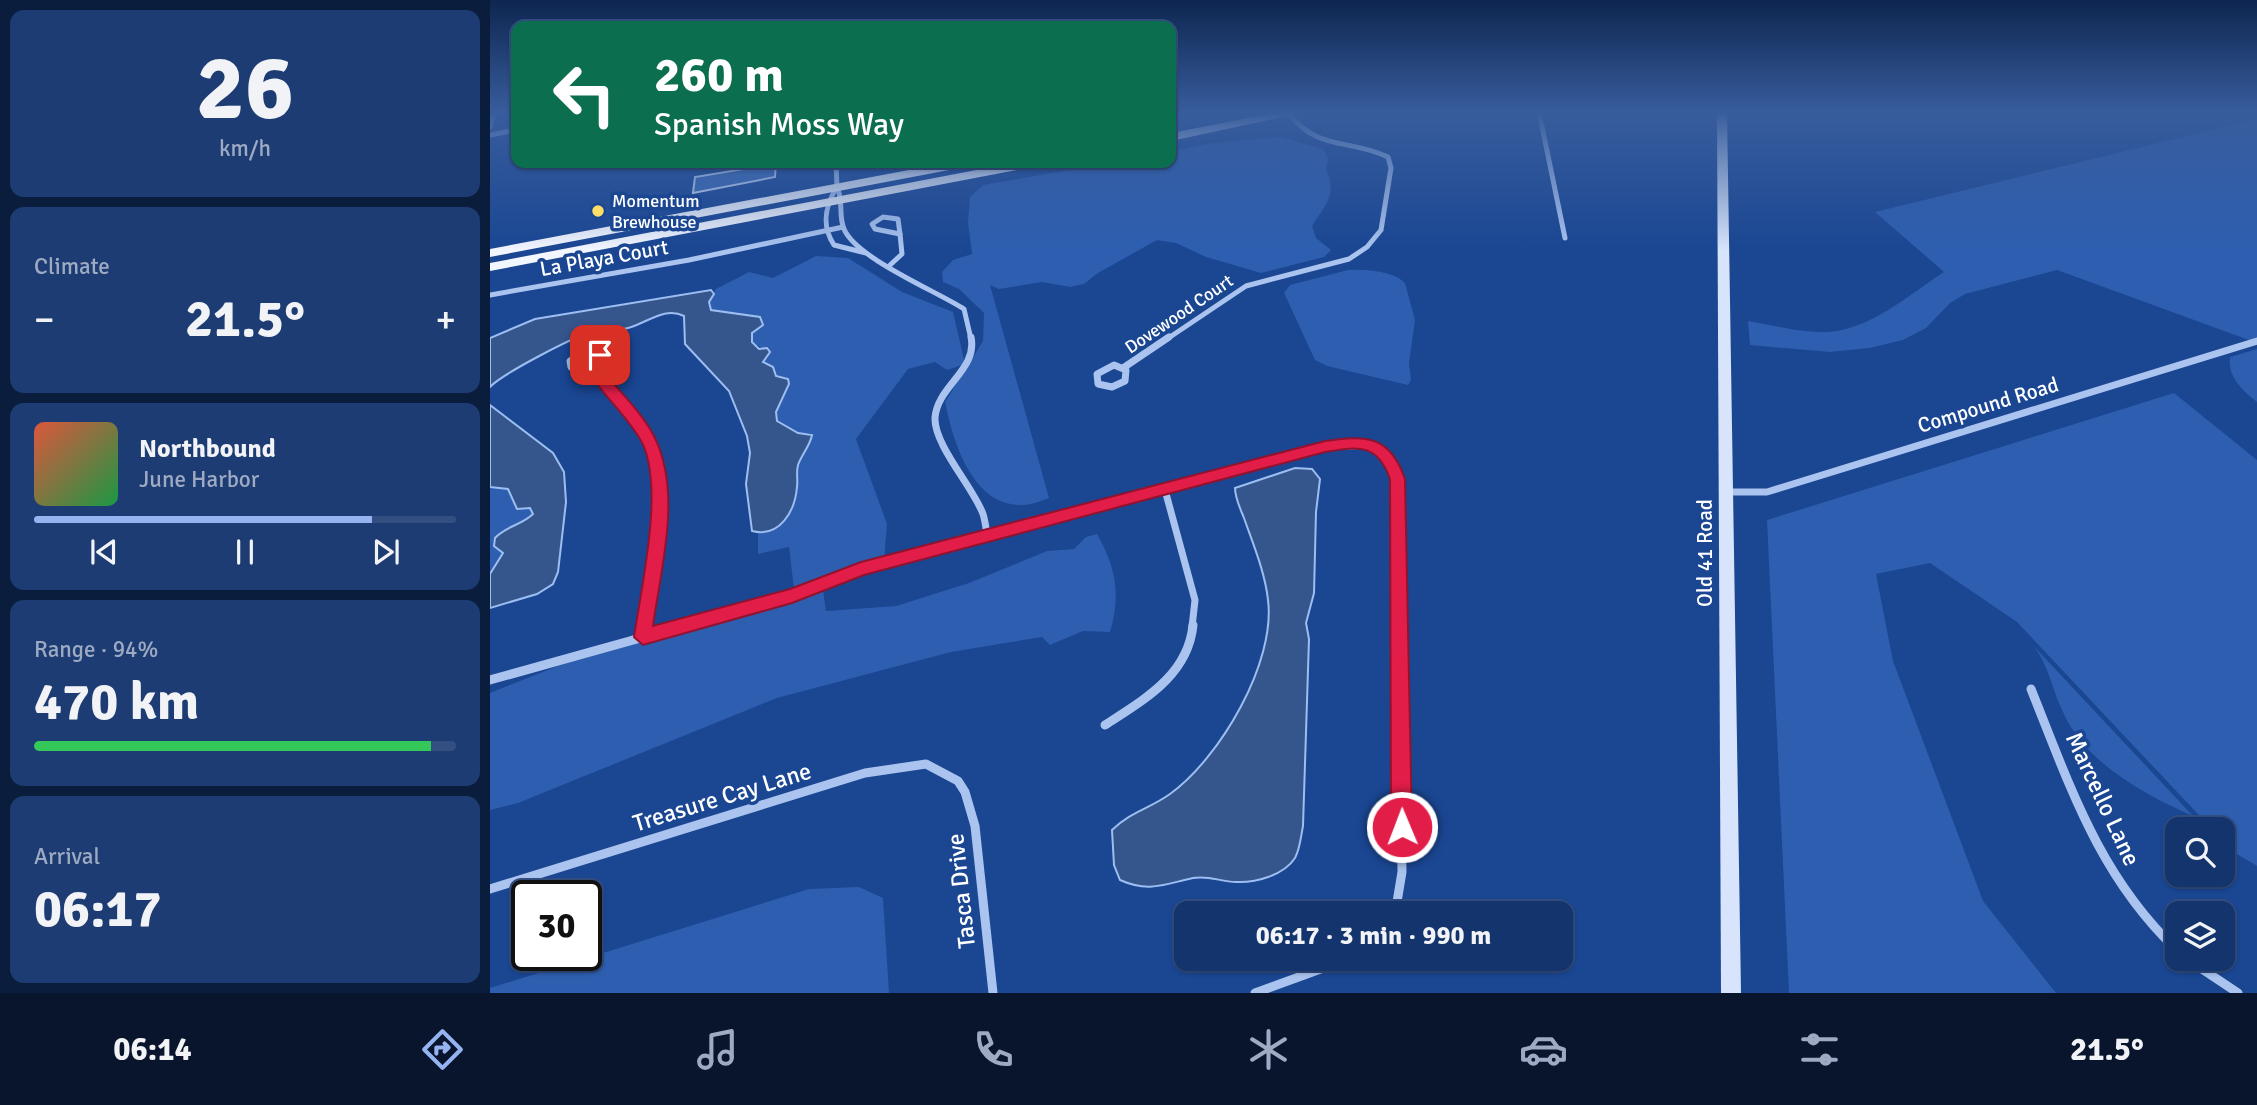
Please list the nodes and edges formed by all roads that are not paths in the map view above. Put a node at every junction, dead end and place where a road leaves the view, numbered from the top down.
1 (1388, 158) edge
2 (1548, 158) edge
3 (1723, 158) edge
4 (837, 168) edge
5 (944, 168) edge
6 (1000, 168) edge
7 (840, 193) junction
8 (827, 202) junction
9 (843, 227) junction
10 (825, 230) junction
11 (900, 234) junction
12 (1564, 238) dead end
13 (490, 253) edge
14 (866, 253) junction
15 (889, 266) junction
16 (490, 267) edge
17 (491, 295) edge
18 (2257, 341) edge
19 (1123, 368) junction
20 (594, 370) dead end
21 (1165, 491) junction
22 (1727, 492) junction
23 (987, 535) junction
24 (643, 637) junction
25 (490, 680) edge
26 (2031, 689) dead end
27 (1105, 725) dead end
28 (961, 786) joint
29 (490, 889) edge
30 (1396, 901) edge
31 (2165, 938) edge
32 (1315, 971) edge
33 (2205, 971) edge
34 (993, 993) edge
35 (1255, 993) edge
36 (1731, 993) edge
37 (2238, 993) edge

1 - 19 street, Dovewood Court
2 - 12 street
3 - 22 street, Old 41 Road
4 - 7 street
5 - 7 main road
6 - 7 main road
7 - 8 main road
7 - 9 street
7 - 13 main road
8 - 10 street
8 - 16 main road
9 - 10 street, La Playa Court
9 - 14 street
10 - 14 street
10 - 17 street, La Playa Court
11 - 11 street
11 - 15 street
14 - 15 street
15 - 23 street
18 - 22 street, Compound Road
19 - 19 street
20 - 24 street
21 - 23 street
21 - 27 street
21 - 30 street
22 - 36 street, Old 41 Road
23 - 24 street
24 - 25 street
26 - 31 street, Marcello Lane
28 - 29 street, Treasure Cay Lane
28 - 34 street, Tasca Drive
32 - 35 street
33 - 37 street

